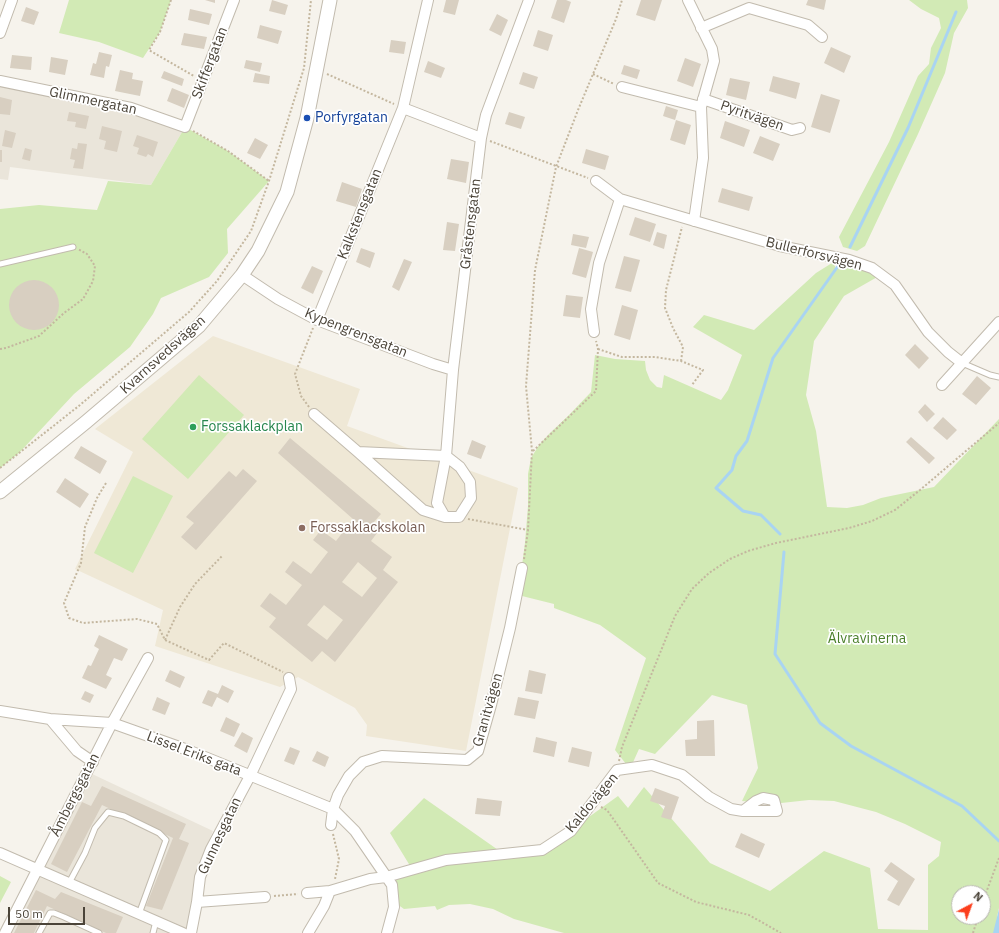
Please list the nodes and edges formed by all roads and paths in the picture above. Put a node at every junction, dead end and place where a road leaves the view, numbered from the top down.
1 (12, 0) edge
2 (171, 0) edge
3 (234, 0) edge
4 (311, 0) edge
5 (330, 0) edge
6 (428, 0) edge
7 (530, 0) edge
8 (622, 0) edge
9 (688, 0) edge
10 (701, 28) junction
11 (0, 34) edge
12 (822, 37) dead end
13 (310, 69) junction
14 (593, 74) junction
15 (203, 81) junction
16 (0, 82) edge
17 (622, 87) joint
18 (702, 103) junction
19 (403, 108) junction
20 (185, 127) junction
21 (800, 128) dead end
22 (481, 138) junction
23 (556, 167) junction
24 (269, 181) junction
25 (596, 181) joint
26 (620, 199) junction
27 (689, 220) junction
28 (73, 247) joint
29 (0, 264) edge
30 (242, 275) junction
31 (317, 320) junction
32 (999, 322) edge
33 (594, 332) joint
34 (598, 348) junction
35 (0, 349) edge
36 (681, 361) junction
37 (962, 363) junction
38 (453, 370) junction
39 (999, 377) edge
40 (692, 385) dead end
41 (942, 385) dead end
42 (314, 414) joint
43 (999, 423) edge
44 (532, 451) junction
45 (358, 452) junction
46 (446, 456) junction
47 (0, 468) edge
48 (106, 483) dead end
49 (0, 492) edge
50 (445, 517) junction
51 (459, 517) junction
52 (528, 530) junction
53 (223, 555) dead end
54 (522, 568) joint
55 (165, 640) junction
56 (148, 658) dead end
57 (289, 678) joint
58 (0, 711) edge
59 (50, 719) junction
60 (112, 723) junction
61 (93, 762) junction
62 (617, 770) junction
63 (250, 776) junction
64 (594, 802) junction
65 (333, 809) junction
66 (777, 811) dead end
67 (332, 825) joint
68 (0, 853) edge
69 (999, 858) edge
70 (37, 869) junction
71 (386, 877) junction
72 (69, 883) junction
73 (989, 885) edge
74 (330, 891) junction
75 (307, 893) joint
76 (265, 897) joint
77 (197, 902) junction
78 (139, 914) junction
79 (156, 921) junction
80 (5, 933) edge
81 (39, 933) edge
82 (99, 933) edge
83 (152, 933) edge
84 (183, 933) edge
85 (191, 933) edge
86 (308, 933) edge
87 (387, 933) edge
88 (782, 933) edge

1 - 11 street
2 - 15 path
3 - 15 street, Skiffergatan
4 - 13 path
5 - 13 street, Kvarnsvedsvägen
6 - 19 street, Kalkstensgatan
7 - 22 street, Gråstensgatan
8 - 14 path
9 - 10 street
10 - 12 street
10 - 18 street
13 - 19 path
13 - 24 path
13 - 30 street, Kvarnsvedsvägen
14 - 17 path
14 - 23 path
15 - 20 street, Skiffergatan
16 - 20 street, Glimmergatan
17 - 18 street, Pyritvägen
18 - 21 street, Pyritvägen
18 - 27 street
19 - 22 street
19 - 31 street, Kalkstensgatan
20 - 24 path
22 - 23 path
22 - 38 street, Gråstensgatan
23 - 25 path
23 - 44 path
24 - 47 path
25 - 26 street, Bullerforsvägen
26 - 27 street, Bullerforsvägen
26 - 33 street
27 - 36 path
27 - 37 street, Bullerforsvägen
28 - 29 lane
28 - 35 path
30 - 31 street, Kypengrensgatan
30 - 49 street, Kvarnsvedsvägen
31 - 38 street, Kypengrensgatan
31 - 42 path
32 - 37 street
33 - 34 path
34 - 36 path
34 - 44 path
36 - 40 path
37 - 39 lane, Bullerforsvägen
37 - 41 street
38 - 46 street, Gråstensgatan
42 - 45 street
43 - 62 path
44 - 52 path
45 - 46 street
45 - 50 street
46 - 50 street, Gråstensgatan
46 - 51 street
48 - 55 path
50 - 51 street
51 - 52 path
52 - 54 path
53 - 55 path
54 - 65 street, Granitvägen
55 - 57 path
56 - 60 street, Åmbergsgatan
57 - 63 street, Gunnesgatan
58 - 59 street, Lissel Eriks gata
59 - 60 street, Lissel Eriks gata
59 - 61 street
60 - 61 street, Åmbergsgatan
60 - 63 street, Lissel Eriks gata
61 - 70 street, Åmbergsgatan
62 - 64 street, Kaldovägen
62 - 66 street, Kaldovägen
63 - 65 street, Lissel Eriks gata
63 - 77 street, Gunnesgatan
64 - 71 street, Kaldovägen
64 - 88 path
65 - 67 street, Granitvägen
65 - 71 street
67 - 74 path
68 - 70 street
69 - 73 path
70 - 72 street
70 - 80 street, Åmbergsgatan
71 - 74 street, Kaldovägen
71 - 87 street
72 - 78 street
72 - 78 lane
74 - 75 street, Kaldovägen
74 - 86 street
75 - 76 path
76 - 77 street
77 - 85 street, Gunnesgatan
78 - 79 street
79 - 83 lane
79 - 84 street
81 - 82 lane

